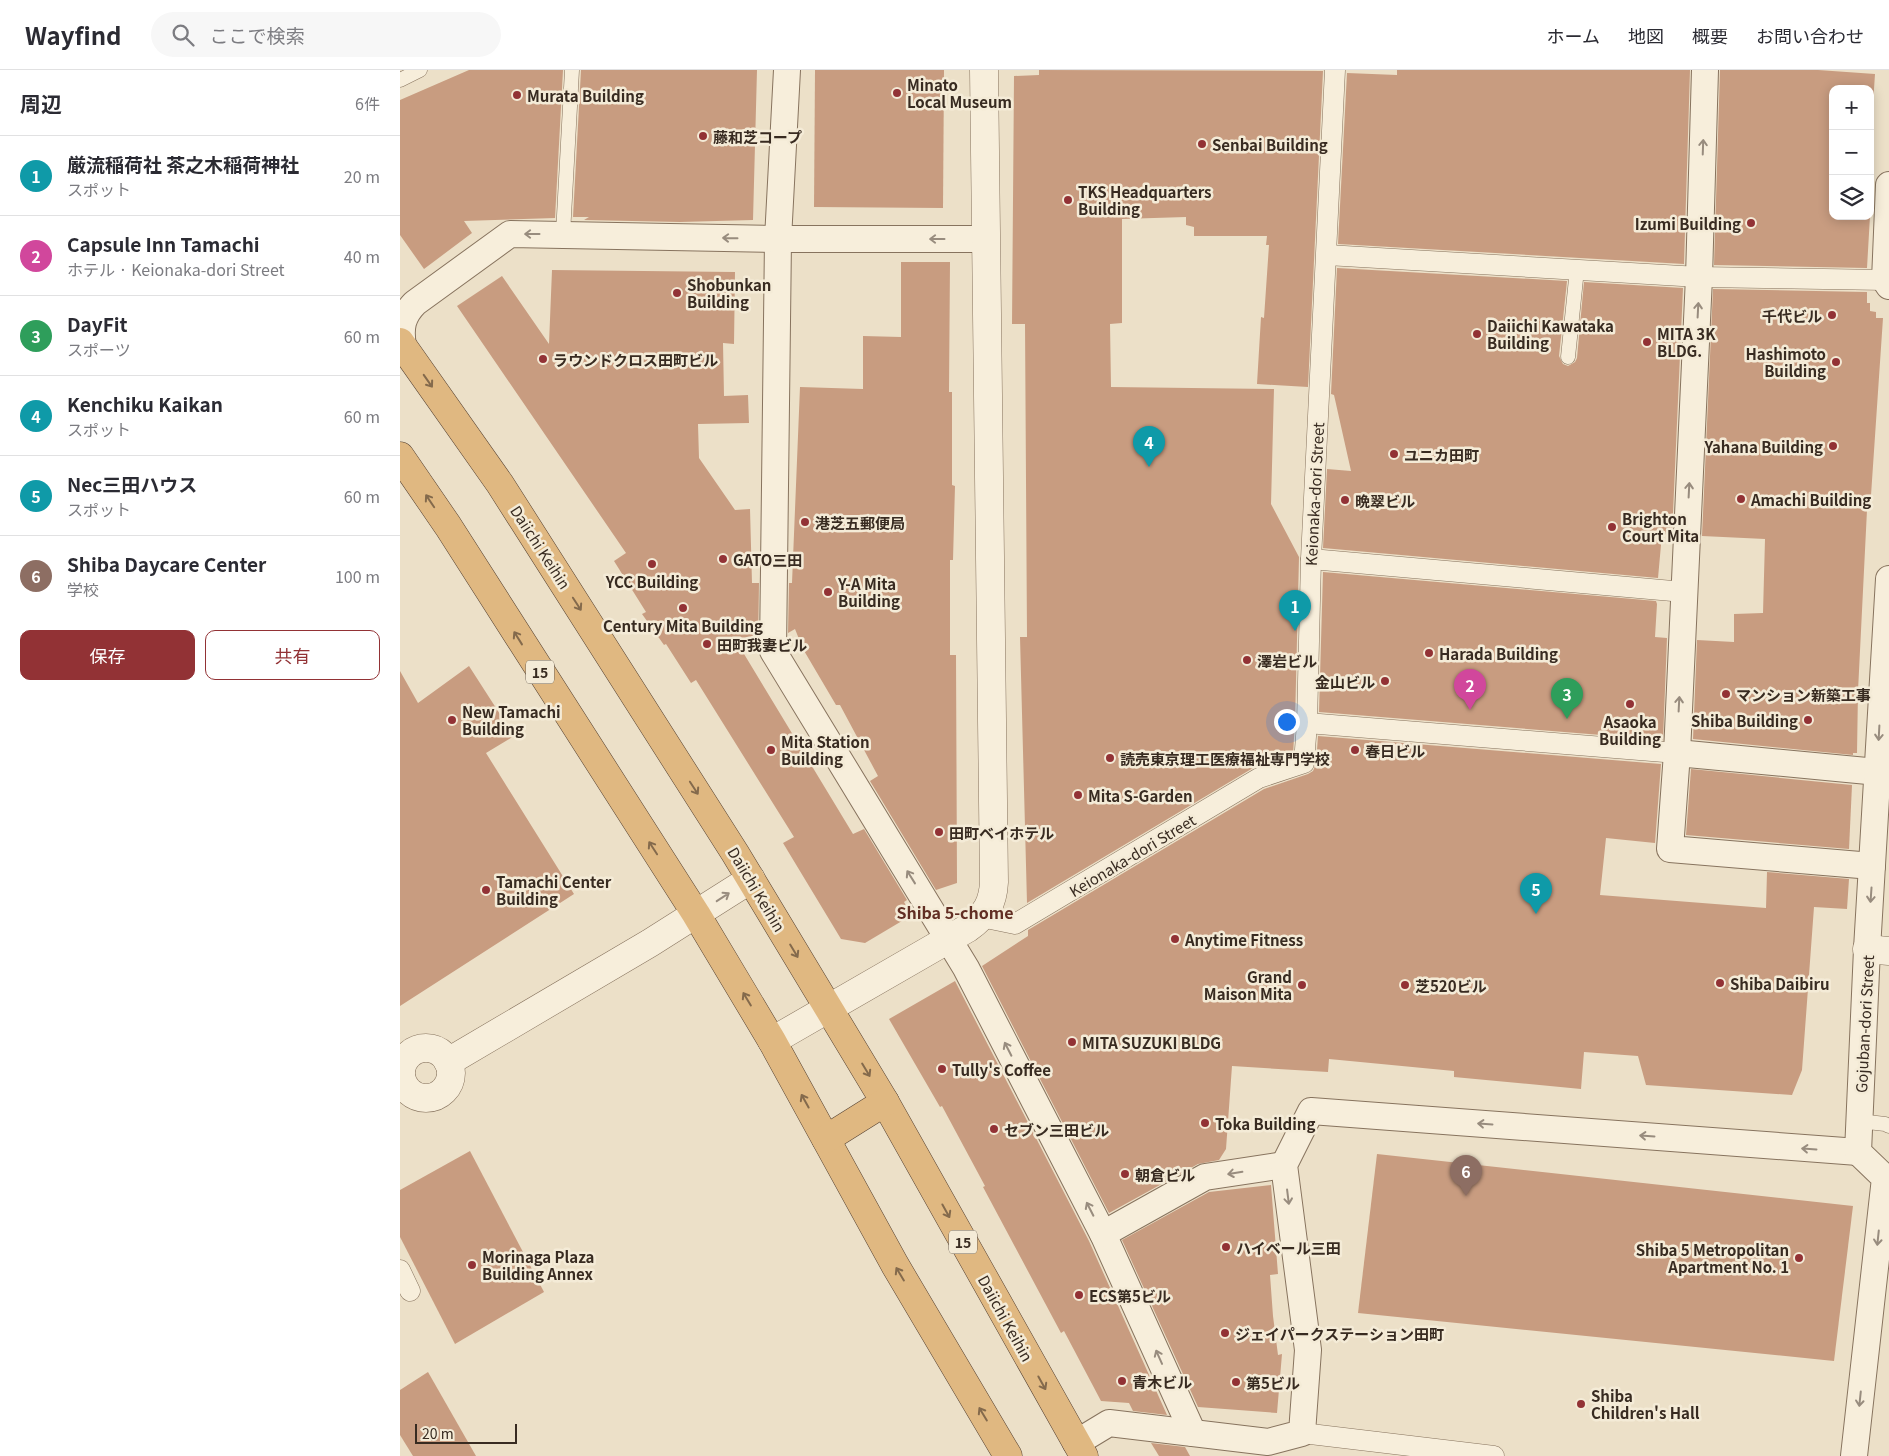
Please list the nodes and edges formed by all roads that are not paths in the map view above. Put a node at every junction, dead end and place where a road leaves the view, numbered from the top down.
1 (420, 70) edge
2 (572, 70) edge
3 (786, 70) edge
4 (984, 70) edge
5 (1335, 70) edge
6 (1705, 70) edge
7 (400, 80) edge
8 (1889, 185) edge
9 (564, 234) junction
10 (985, 239) junction
11 (778, 240) junction
12 (1327, 255) junction
13 (1577, 269) junction
14 (1699, 277) junction
15 (1888, 282) edge
16 (402, 344) edge
17 (1568, 357) dead end
18 (400, 456) edge
19 (1311, 559) junction
20 (1889, 579) edge
21 (1684, 592) junction
22 (1888, 606) edge
23 (1307, 723) junction
24 (1677, 753) junction
25 (1883, 773) edge
26 (1872, 866) junction
27 (750, 879) junction
28 (696, 914) junction
29 (981, 917) junction
30 (950, 939) junction
31 (1878, 950) edge
32 (829, 1009) junction
33 (772, 1041) junction
34 (448, 1062) dead end
35 (885, 1102) junction
36 (1859, 1121) junction
37 (1889, 1126) edge
38 (826, 1139) junction
39 (1858, 1152) junction
40 (1284, 1165) junction
41 (1103, 1234) junction
42 (400, 1270) edge
43 (410, 1290) dead end
44 (1193, 1433) junction
45 (1302, 1433) junction
46 (1080, 1450) edge
47 (1008, 1456) edge
48 (1494, 1456) edge
49 (1854, 1456) edge

1 - 7 lane
2 - 9 lane
3 - 11 street
4 - 10 street
5 - 12 street, Keionaka-dori Street
14 -> 6 street
8 - 15 street
11 -> 9 street
9 -> 16 street
10 -> 11 street
10 - 29 street
30 -> 11 street
12 - 13 street
12 - 19 street, Keionaka-dori Street
13 - 14 street
13 - 17 lane
14 - 15 street
21 -> 14 street
16 -> 27 highway, Daiichi Keihin / 15
28 -> 18 highway, 15
19 - 21 street
19 - 23 street, Keionaka-dori Street
20 - 22 street, Gojuban-dori Street
24 -> 21 street
22 -> 25 street, Gojuban-dori Street
23 - 24 street
23 - 29 street, Keionaka-dori Street
24 - 25 street
24 - 26 street
25 - 26 street, Gojuban-dori Street
26 -> 31 street, Gojuban-dori Street
28 -> 27 street
27 -> 32 highway, Daiichi Keihin / 15
33 -> 28 highway, 15
28 - 34 street
29 - 30 street
30 - 32 street
41 -> 30 street
31 - 36 street, Gojuban-dori Street
32 - 33 street
32 -> 35 highway, Daiichi Keihin / 15
38 -> 33 highway, 15
35 - 38 highway
35 -> 46 highway, Daiichi Keihin / 15
36 - 37 lane
36 - 39 street, Gojuban-dori Street
47 -> 38 highway, 15
39 -> 40 street
39 -> 49 street
40 -> 41 street
40 -> 45 street
44 -> 41 street
42 - 43 street
44 - 45 street
44 - 46 street
45 - 48 street

